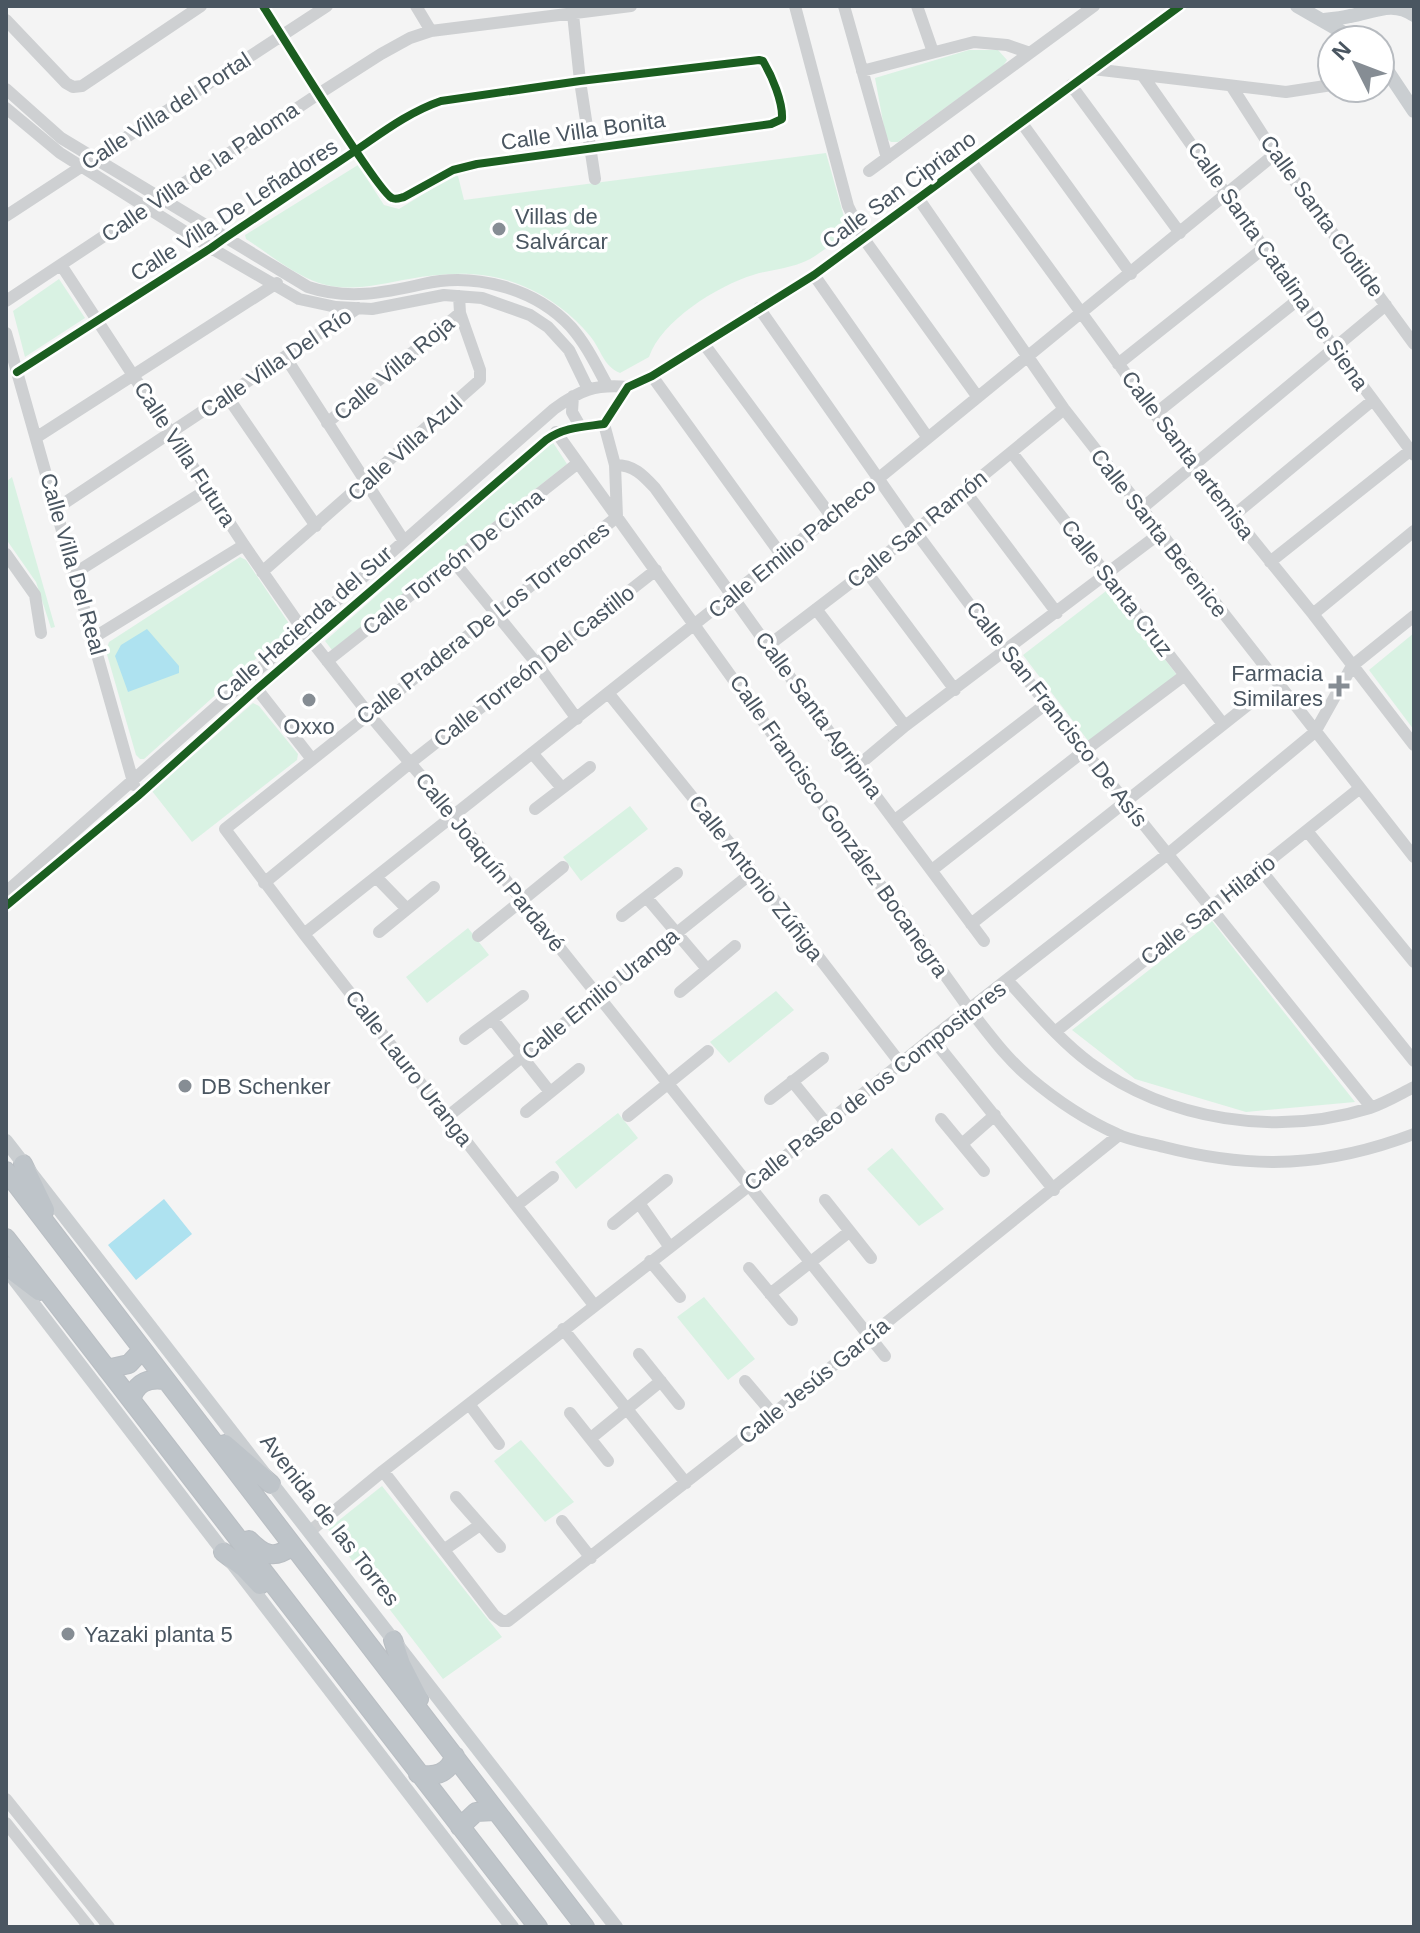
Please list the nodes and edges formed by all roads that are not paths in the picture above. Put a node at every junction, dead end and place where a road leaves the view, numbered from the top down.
1 (176, 6) edge
2 (201, 6) edge
3 (263, 6) edge
4 (327, 6) edge
5 (416, 6) edge
6 (631, 6) edge
7 (795, 6) edge
8 (844, 6) edge
9 (917, 6) edge
10 (1094, 6) edge
11 (1180, 6) edge
12 (1297, 6) edge
13 (573, 14) junction
14 (1414, 15) edge
15 (1355, 16) junction
16 (183, 19) junction
17 (6, 20) edge
18 (1324, 20) junction
19 (1330, 24) edge
20 (1352, 24) edge
21 (431, 31) junction
22 (282, 35) junction
23 (933, 52) junction
24 (1030, 53) junction
25 (1093, 69) junction
26 (862, 71) junction
27 (1143, 76) junction
28 (580, 81) junction
29 (1396, 83) edge
30 (1071, 85) junction
31 (1232, 87) junction
32 (1316, 87) edge
33 (6, 89) edge
34 (320, 93) junction
35 (1412, 105) edge
36 (6, 108) edge
37 (782, 119) joint
38 (1021, 122) junction
39 (45, 134) junction
40 (590, 147) junction
41 (357, 150) junction
42 (1275, 154) junction
43 (94, 157) junction
44 (887, 158) junction
45 (970, 160) junction
46 (80, 166) junction
47 (869, 171) dead end
48 (595, 179) dead end
49 (1227, 195) junction
50 (161, 198) junction
51 (918, 198) junction
52 (147, 208) junction
53 (6, 216) edge
54 (1180, 233) junction
55 (225, 238) junction
56 (864, 239) junction
57 (211, 248) junction
58 (1264, 248) junction
59 (61, 265) junction
60 (1131, 274) junction
61 (814, 275) junction
62 (286, 276) junction
63 (273, 286) junction
64 (373, 295) junction
65 (459, 296) junction
66 (1299, 299) junction
67 (6, 301) edge
68 (1386, 305) junction
69 (358, 308) junction
70 (759, 308) junction
71 (460, 313) junction
72 (1081, 313) junction
73 (98, 321) junction
74 (6, 333) edge
75 (704, 344) junction
76 (1414, 344) edge
77 (1335, 349) junction
78 (1028, 356) junction
79 (286, 358) junction
80 (1118, 364) junction
81 (17, 372) junction
82 (134, 376) junction
83 (652, 376) junction
84 (607, 385) junction
85 (628, 387) junction
86 (588, 389) junction
87 (227, 396) junction
88 (573, 396) junction
89 (977, 396) junction
90 (1373, 400) junction
91 (1064, 409) junction
92 (1155, 414) junction
93 (327, 423) junction
94 (604, 424) junction
95 (580, 426) junction
96 (171, 432) junction
97 (556, 432) junction
98 (37, 437) junction
99 (928, 438) junction
100 (1412, 452) edge
101 (1012, 453) junction
102 (578, 463) junction
103 (615, 465) junction
104 (1193, 466) junction
105 (879, 478) junction
106 (365, 483) junction
107 (208, 489) junction
108 (965, 491) junction
109 (57, 508) junction
110 (1141, 509) junction
111 (831, 516) junction
112 (1233, 516) junction
113 (617, 517) junction
114 (316, 526) junction
115 (915, 531) junction
116 (1414, 531) edge
117 (1159, 534) junction
118 (404, 541) junction
119 (244, 545) junction
120 (6, 554) edge
121 (782, 556) junction
122 (454, 562) junction
123 (1270, 562) junction
124 (656, 570) junction
125 (866, 571) junction
126 (262, 572) junction
127 (75, 573) junction
128 (1106, 574) junction
129 (733, 595) junction
130 (816, 609) junction
131 (496, 613) junction
132 (1057, 613) junction
133 (1313, 614) junction
134 (1414, 616) edge
135 (696, 625) junction
136 (303, 630) junction
137 (41, 633) dead end
138 (93, 638) junction
139 (312, 641) junction
140 (769, 645) junction
141 (1005, 652) junction
142 (327, 661) junction
143 (537, 664) junction
144 (1352, 666) junction
145 (1185, 675) junction
146 (257, 689) junction
147 (955, 690) junction
148 (609, 694) junction
149 (1046, 704) junction
150 (1249, 704) dead end
151 (368, 713) junction
152 (577, 719) junction
153 (1223, 724) junction
154 (905, 726) junction
155 (1315, 732) junction
156 (1414, 745) edge
157 (1084, 751) junction
158 (532, 753) junction
159 (311, 758) junction
160 (410, 763) junction
161 (590, 767) dead end
162 (855, 768) junction
163 (133, 782) junction
164 (562, 788) junction
165 (1360, 788) junction
166 (138, 796) junction
167 (1125, 802) junction
168 (535, 809) dead end
169 (454, 815) junction
170 (895, 820) junction
171 (225, 829) joint
172 (1307, 831) junction
173 (1169, 853) junction
174 (1414, 857) edge
175 (563, 867) dead end
176 (1260, 869) junction
177 (932, 870) junction
178 (753, 872) junction
179 (677, 873) dead end
180 (376, 877) junction
181 (264, 883) junction
182 (434, 887) dead end
183 (6, 892) edge
184 (647, 898) junction
185 (522, 901) junction
186 (6, 906) edge
187 (1211, 907) junction
188 (407, 909) junction
189 (622, 916) dead end
190 (971, 924) junction
191 (379, 932) dead end
192 (304, 934) junction
193 (676, 934) junction
194 (478, 936) dead end
195 (984, 941) dead end
196 (735, 946) dead end
197 (1413, 959) edge
198 (707, 969) junction
199 (1008, 981) junction
200 (680, 992) dead end
201 (596, 995) junction
202 (523, 996) dead end
203 (970, 1010) junction
204 (493, 1020) junction
205 (1055, 1032) junction
206 (932, 1038) junction
207 (465, 1039) dead end
208 (708, 1051) dead end
209 (520, 1058) junction
210 (823, 1058) dead end
211 (1414, 1061) edge
212 (901, 1064) junction
213 (579, 1069) dead end
214 (792, 1081) junction
215 (668, 1084) junction
216 (1414, 1087) edge
217 (550, 1092) junction
218 (770, 1099) dead end
219 (1371, 1107) junction
220 (526, 1112) dead end
221 (995, 1115) junction
222 (628, 1116) dead end
223 (447, 1117) junction
224 (941, 1119) dead end
225 (826, 1123) junction
226 (1414, 1134) edge
227 (1119, 1135) junction
228 (6, 1141) edge
229 (962, 1144) junction
230 (15, 1168) edge
231 (984, 1171) dead end
232 (553, 1177) dead end
233 (667, 1180) dead end
234 (750, 1185) junction
235 (1054, 1190) junction
236 (825, 1200) dead end
237 (639, 1203) junction
238 (517, 1205) junction
239 (613, 1224) dead end
240 (849, 1232) junction
241 (6, 1238) edge
242 (669, 1246) junction
243 (871, 1258) dead end
244 (650, 1261) junction
245 (811, 1263) junction
246 (6, 1268) edge
247 (749, 1268) dead end
248 (770, 1294) junction
249 (680, 1297) dead end
250 (594, 1305) junction
251 (61, 1309) junction
252 (792, 1320) dead end
253 (563, 1329) junction
254 (869, 1336) junction
255 (142, 1350) junction
256 (639, 1354) dead end
257 (885, 1356) dead end
258 (107, 1369) junction
259 (164, 1380) junction
260 (661, 1381) junction
261 (745, 1381) dead end
262 (131, 1400) junction
263 (469, 1404) junction
264 (679, 1404) dead end
265 (628, 1408) junction
266 (570, 1413) dead end
267 (773, 1414) junction
268 (201, 1425) junction
269 (591, 1438) junction
270 (499, 1444) dead end
271 (608, 1461) dead end
272 (383, 1471) junction
273 (686, 1483) junction
274 (271, 1484) junction
275 (456, 1497) dead end
276 (207, 1499) junction
277 (562, 1521) dead end
278 (480, 1525) junction
279 (309, 1532) junction
280 (292, 1546) junction
281 (500, 1547) dead end
282 (445, 1549) junction
283 (223, 1552) junction
284 (591, 1558) junction
285 (283, 1598) junction
286 (393, 1640) junction
287 (431, 1727) junction
288 (455, 1756) junction
289 (418, 1774) junction
290 (8, 1806) edge
291 (495, 1811) junction
292 (6, 1823) edge
293 (460, 1827) junction
294 (501, 1879) junction
295 (89, 1927) edge
296 (109, 1927) edge
297 (512, 1927) edge
298 (522, 1927) edge
299 (538, 1927) edge
300 (585, 1927) edge
301 (616, 1927) edge

1 - 16 street
2 - 16 street
3 - 22 street
4 - 22 street, Calle Villa del Portal
5 - 21 street
6 - 13 street, Calle Villa de la Paloma
7 - 56 street, Calle San Cipriano
8 - 26 street
9 - 23 street
10 - 24 street
11 - 25 street, Calle San Cipriano
12 - 18 main road
13 - 21 street, Calle Villa de la Paloma
13 - 28 street
14 - 15 main road
15 - 18 main road
15 - 20 main road
16 - 17 street
18 - 19 main road
21 - 34 street, Calle Villa de la Paloma
22 - 34 street
22 - 43 street, Calle Villa del Portal
23 - 24 street
23 - 26 street
24 - 44 street
25 - 27 street
25 - 30 street, Calle San Cipriano
26 - 44 street
27 - 31 street
27 - 49 street, Calle Santa Catalina De Siena
28 - 37 street, Calle Villa De Leñadores
28 - 40 street
28 - 41 street, Calle Villa De Leñadores
29 - 35 main road
30 - 38 street, Calle San Cipriano
30 - 54 street
31 - 32 street
31 - 42 street, Calle Santa Clotilde
33 - 39 street
34 - 41 street
34 - 50 street, Calle Villa de la Paloma
36 - 39 street
37 - 40 street, Calle Villa Bonita
38 - 45 street, Calle San Cipriano
38 - 60 street
39 - 43 street
39 - 46 street
40 - 41 street, Calle Villa Bonita
40 - 48 street
41 - 55 street, Calle Villa De Leñadores
42 - 49 street, Calle Emilio Pacheco
42 - 68 street, Calle Santa Clotilde
43 - 46 street, Calle Villa del Portal
43 - 50 street
44 - 47 street
45 - 51 street, Calle San Cipriano
45 - 72 street, Calle Santa artemisa
46 - 52 street
46 - 53 street, Calle Villa del Portal
49 - 54 street, Calle Emilio Pacheco
49 - 58 street, Calle Santa Catalina De Siena
50 - 52 street, Calle Villa de la Paloma
50 - 55 street
51 - 56 street, Calle San Cipriano
51 - 78 street, Calle Santa Berenice
52 - 57 street
52 - 59 street, Calle Villa de la Paloma
54 - 60 street, Calle Emilio Pacheco
55 - 57 street, Calle Villa De Leñadores
55 - 62 street
56 - 61 street, Calle San Cipriano
56 - 89 street, Calle San Cipriano
57 - 63 street
57 - 73 street, Calle Villa De Leñadores
58 - 66 street, Calle Santa Catalina De Siena
58 - 80 street
59 - 67 street, Calle Villa de la Paloma
59 - 73 street, Calle Villa Futura
60 - 72 street, Calle Emilio Pacheco
61 - 70 street, Calle San Cipriano
61 - 99 street
62 - 63 street
62 - 64 street
63 - 69 street
63 - 82 street
64 - 69 street, Calle Villa Del Río
64 - 84 street
65 - 69 street
65 - 71 street, Calle Villa Azul
65 - 86 street
66 - 77 street, Calle Santa Catalina De Siena
66 - 92 street
68 - 76 street, Calle Santa Clotilde
68 - 77 street
69 - 79 street, Calle Villa Del Río
70 - 75 street, Calle San Cipriano
70 - 105 street, Calle San Francisco De Asís
71 - 93 street, Calle Villa Roja
71 - 106 street, Calle Villa Azul
72 - 78 street, Calle Emilio Pacheco
72 - 80 street, Calle Santa artemisa
73 - 81 street, Calle Villa De Leñadores
73 - 82 street, Calle Villa Futura
74 - 81 street, Calle Villa Del Real
75 - 83 street, Calle San Cipriano
75 - 111 street
77 - 90 street, Calle Santa Catalina De Siena
77 - 104 street
78 - 89 street, Calle Emilio Pacheco
78 - 91 street, Calle Santa Berenice
79 - 87 street, Calle Villa Del Río
79 - 93 street
80 - 92 street, Calle Santa artemisa
81 - 98 street, Calle Villa Del Real
82 - 96 street, Calle Villa Futura
82 - 98 street
83 - 85 street, Calle San Cipriano
83 - 121 street
84 - 85 street, Calle Hacienda del Sur
84 - 86 street, Calle Hacienda del Sur
85 - 94 street
86 - 88 street, Calle Hacienda del Sur
87 - 96 street, Calle Villa Del Río
87 - 114 street
88 - 95 street
88 - 118 street, Calle Hacienda del Sur
89 - 99 street, Calle Emilio Pacheco
90 - 100 street, Calle Santa Catalina De Siena
90 - 112 street
91 - 101 street, Calle San Ramón
91 - 110 street, Calle Santa Berenice
92 - 104 street, Calle Santa artemisa
93 - 106 street
94 - 95 street, Calle Hacienda del Sur
94 - 103 street, Calle Pradera De Los Torreones
95 - 97 street, Calle Hacienda del Sur
96 - 107 street, Calle Villa Futura
96 - 109 street, Calle Villa Del Río
97 - 102 street, Calle Francisco González Bocanegra
97 - 139 street, Calle Hacienda del Sur
98 - 109 street, Calle Villa Del Real
99 - 105 street, Calle Emilio Pacheco
100 - 123 street
101 - 108 street, Calle San Ramón
101 - 128 street, Calle Santa Cruz
102 - 113 street, Calle Francisco González Bocanegra
102 - 122 street, Calle Torreón De Cima
103 - 113 street, Calle Pradera De Los Torreones
103 - 129 street, Calle Santa Agripina
104 - 110 street
104 - 112 street, Calle Santa artemisa
105 - 111 street, Calle Emilio Pacheco
105 - 115 street, Calle San Francisco De Asís
106 - 114 street, Calle Villa Azul
106 - 118 street
107 - 119 street, Calle Villa Futura
107 - 127 street
108 - 115 street, Calle San Ramón
108 - 132 street
109 - 127 street, Calle Villa Del Real
110 - 117 street, Calle Santa Berenice
111 - 121 street, Calle Emilio Pacheco
112 - 123 street, Calle Santa artemisa
113 - 124 street, Calle Francisco González Bocanegra
113 - 131 street, Calle Pradera De Los Torreones
114 - 126 street, Calle Villa Azul
115 - 125 street, Calle San Ramón
115 - 141 street, Calle San Francisco De Asís
116 - 133 street
117 - 128 street
117 - 155 street, Calle Santa Berenice
118 - 136 street, Calle Hacienda del Sur
119 - 126 street, Calle Villa Futura
119 - 138 street
120 - 137 street
121 - 129 street, Calle Emilio Pacheco
122 - 131 street
122 - 142 street, Calle Torreón De Cima
123 - 133 street, Calle Santa artemisa
124 - 135 street, Calle Francisco González Bocanegra
124 - 143 street, Calle Torreón Del Castillo
125 - 130 street, Calle San Ramón
125 - 147 street
126 - 136 street, Calle Villa Futura
127 - 138 street, Calle Villa Del Real
128 - 132 street
128 - 145 street, Calle Santa Cruz
129 - 135 street, Calle Emilio Pacheco
129 - 140 street, Calle Santa Agripina
130 - 140 street, Calle San Ramón
130 - 154 street
131 - 143 street
131 - 151 street, Calle Pradera De Los Torreones
132 - 141 street
133 - 144 street, Calle Santa artemisa
134 - 144 street, Calle Paseo de los Compositores
135 - 148 street, Calle Emilio Pacheco
135 - 203 street, Calle Francisco González Bocanegra
136 - 139 street, Calle Villa Futura
136 - 163 street, Calle Hacienda del Sur
138 - 163 street, Calle Villa Del Real
139 - 142 street, Calle Joaquín Pardavé
139 - 146 street, Calle Hacienda del Sur
140 - 162 street, Calle Santa Agripina
141 - 147 street
141 - 149 street, Calle San Francisco De Asís
142 - 151 street, Calle Joaquín Pardavé
143 - 152 street
143 - 160 street, Calle Torreón Del Castillo
144 - 155 street, Calle Paseo de los Compositores
144 - 156 street, Calle Santa artemisa
145 - 153 street, Calle Santa Cruz
145 - 157 street
146 - 159 street
146 - 166 street, Calle Hacienda del Sur
147 - 154 street
148 - 152 street, Calle Emilio Pacheco
148 - 178 street, Calle Antonio Zúñiga
149 - 157 street, Calle San Francisco De Asís
149 - 170 street
150 - 153 street
151 - 159 street, Calle Pradera De Los Torreones
151 - 160 street, Calle Joaquín Pardavé
152 - 158 street, Calle Emilio Pacheco
153 - 167 street
154 - 162 street
155 - 165 street, Calle Santa Berenice
155 - 173 street, Calle Paseo de los Compositores
157 - 167 street, Calle San Francisco De Asís
157 - 177 street
158 - 164 street
158 - 169 street, Calle Emilio Pacheco
159 - 171 street, Calle Pradera De Los Torreones
160 - 169 street, Calle Joaquín Pardavé
160 - 181 street, Calle Torreón Del Castillo
161 - 164 street
162 - 170 street, Calle Santa Agripina
163 - 166 street, Calle Villa Del Real
163 - 183 street, Calle Hacienda del Sur
164 - 168 street
165 - 172 street, Calle San Hilario
165 - 174 street, Calle Santa Berenice
166 - 186 street, Calle Hacienda del Sur
167 - 173 street, Calle San Francisco De Asís
167 - 190 street
169 - 180 street, Calle Emilio Pacheco
169 - 185 street, Calle Joaquín Pardavé
170 - 177 street, Calle Santa Agripina
171 - 181 street, Calle Lauro Uranga
172 - 176 street, Calle San Hilario
172 - 197 street
173 - 187 street, Calle San Francisco De Asís
173 - 199 street, Calle Paseo de los Compositores
175 - 185 street
176 - 187 street, Calle San Hilario
176 - 211 street
177 - 190 street, Calle Santa Agripina
178 - 193 street, Calle Emilio Uranga
178 - 212 street, Calle Antonio Zúñiga
179 - 184 street
180 - 188 street
180 - 192 street, Calle Emilio Pacheco
181 - 192 street, Calle Lauro Uranga
182 - 188 street
184 - 189 street
184 - 193 street
185 - 194 street
185 - 201 street, Calle Joaquín Pardavé
187 - 205 street, Calle San Hilario
187 - 219 street, Calle San Francisco De Asís
188 - 191 street
190 - 195 street, Calle Santa Agripina
192 - 223 street, Calle Lauro Uranga
193 - 198 street
193 - 201 street, Calle Emilio Uranga
196 - 198 street
198 - 200 street
199 - 203 street, Calle Paseo de los Compositores
199 - 205 street
201 - 209 street, Calle Emilio Uranga
201 - 215 street, Calle Joaquín Pardavé
202 - 204 street
203 - 206 street, Calle Paseo de los Compositores
203 - 227 street, Calle Francisco González Bocanegra
204 - 207 street
204 - 209 street
205 - 219 street
206 - 212 street, Calle Paseo de los Compositores
206 - 221 street
208 - 215 street
209 - 217 street
209 - 223 street, Calle Emilio Uranga
210 - 214 street
212 - 225 street, Calle Paseo de los Compositores
213 - 217 street
214 - 218 street
214 - 225 street
215 - 222 street
215 - 234 street, Calle Joaquín Pardavé
216 - 219 street
217 - 220 street
221 - 229 street
221 - 235 street
223 - 238 street, Calle Lauro Uranga
224 - 229 street
225 - 234 street, Calle Paseo de los Compositores
226 - 227 street, Calle Francisco González Bocanegra
227 - 235 street, Calle Jesús García
228 - 230 main road, Avenida de las Torres
229 - 231 street
230 - 255 highway, Avenida de las Torres
230 - 274 main road, Avenida de las Torres
232 - 238 street
233 - 237 street
234 - 242 street, Calle Paseo de los Compositores
234 - 245 street, Calle Joaquín Pardavé
235 - 254 street, Calle Jesús García
236 - 240 street
237 - 239 street
237 - 242 street
238 - 250 street, Calle Lauro Uranga
240 - 243 street
240 - 245 street
241 - 251 highway
242 - 244 street, Calle Paseo de los Compositores
244 - 249 street
244 - 250 street, Calle Paseo de los Compositores
245 - 248 street
245 - 254 street, Calle Joaquín Pardavé
246 - 251 highway
246 - 283 main road
247 - 248 street
248 - 252 street
250 - 253 street, Calle Paseo de los Compositores
251 - 258 highway
253 - 263 street, Calle Paseo de los Compositores
253 - 265 street
254 - 257 street, Calle Joaquín Pardavé
254 - 267 street, Calle Jesús García
255 - 258 highway
255 - 259 highway, Avenida de las Torres
256 - 260 street
258 - 262 highway
259 - 262 highway
259 - 268 highway, Avenida de las Torres
260 - 264 street
260 - 265 street
261 - 267 street
262 - 276 highway
263 - 270 street
263 - 272 street, Calle Paseo de los Compositores
265 - 269 street
265 - 273 street
266 - 269 street
267 - 273 street, Calle Jesús García
268 - 274 highway
268 - 280 highway, Avenida de las Torres
269 - 271 street
272 - 279 street, Calle Paseo de los Compositores
272 - 282 street
273 - 284 street, Calle Jesús García
274 - 279 main road, Avenida de las Torres
275 - 278 street
276 - 280 highway
276 - 285 highway
277 - 284 street
278 - 281 street
278 - 282 street
279 - 286 main road, Avenida de las Torres
280 - 287 highway, Avenida de las Torres
282 - 284 street, Calle Jesús García
283 - 285 highway
283 - 297 main road
285 - 289 highway
286 - 287 highway
286 - 301 main road, Avenida de las Torres
287 - 288 highway, Avenida de las Torres
288 - 289 highway
288 - 291 highway, Avenida de las Torres
289 - 293 highway
290 - 296 street
291 - 293 highway
291 - 300 highway, Avenida de las Torres
292 - 295 street
293 - 294 highway
294 - 298 highway
294 - 299 highway

